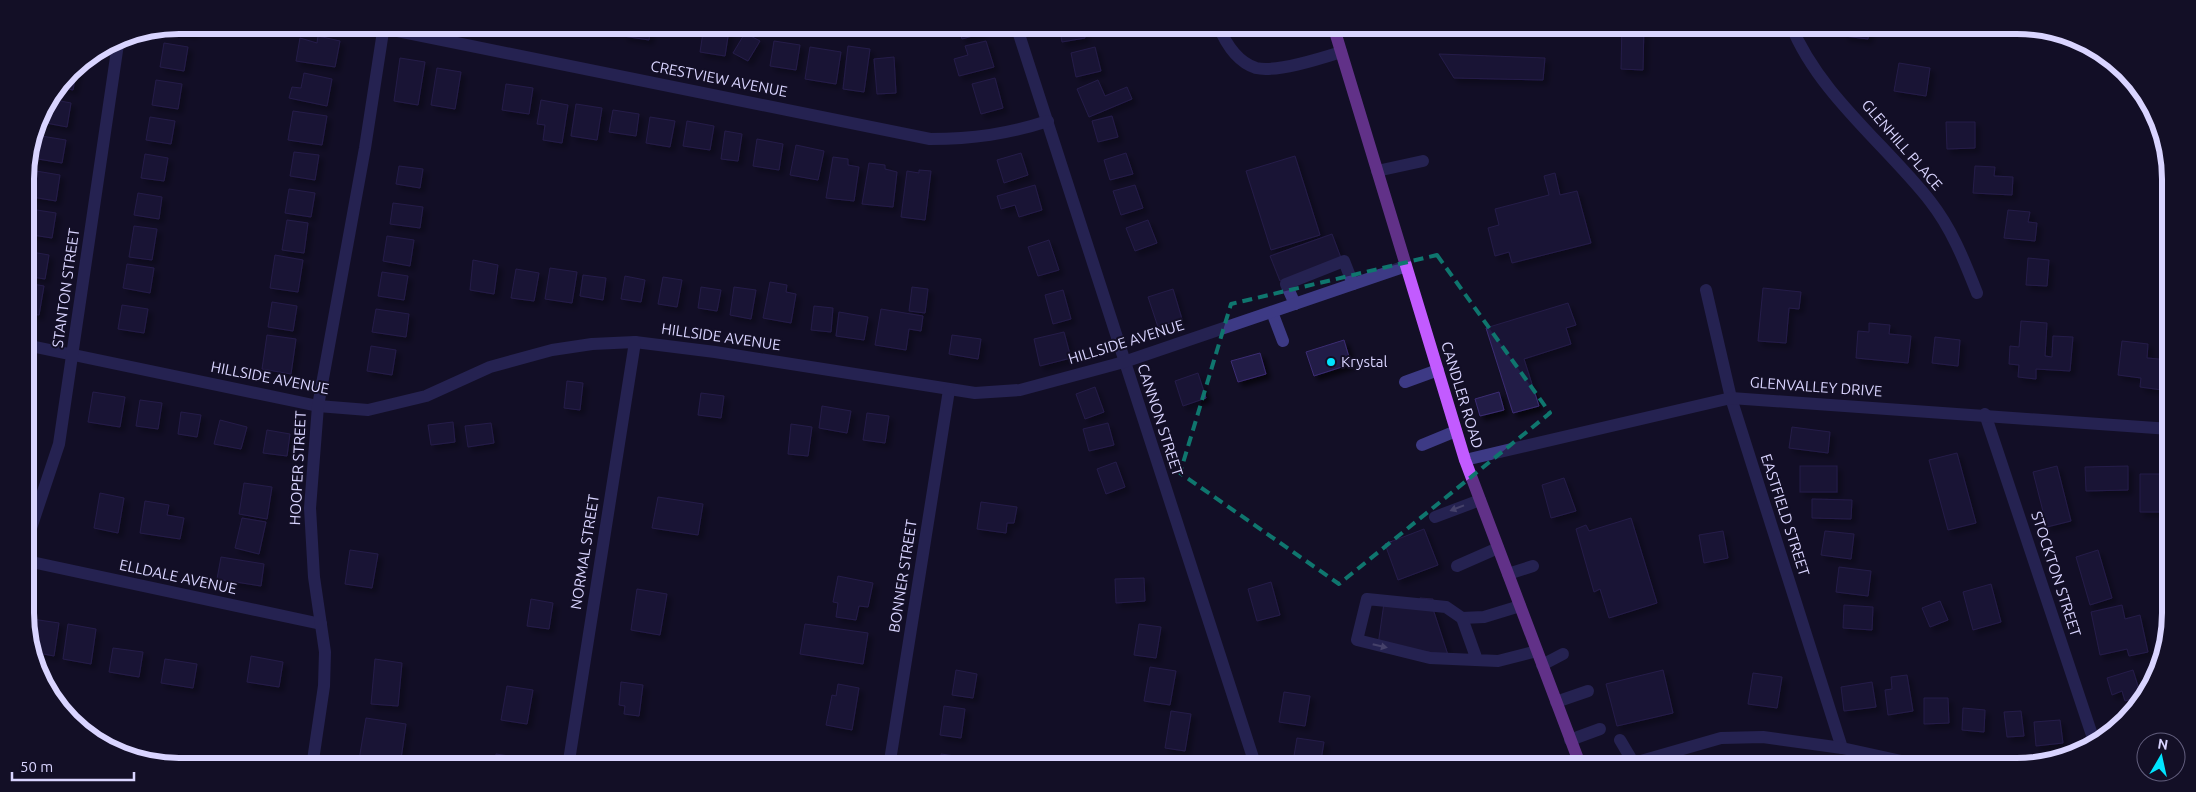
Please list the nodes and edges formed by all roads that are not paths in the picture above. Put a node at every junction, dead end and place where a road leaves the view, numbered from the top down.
1 (383, 34) edge
2 (423, 34) edge
3 (1019, 34) edge
4 (1222, 34) edge
5 (1336, 34) edge
6 (1794, 34) edge
7 (118, 47) edge
8 (1341, 52) junction
9 (1048, 121) junction
10 (1423, 161) dead end
11 (1377, 171) junction
12 (1406, 266) junction
13 (1353, 284) junction
14 (1706, 290) dead end
15 (1977, 293) dead end
16 (1295, 304) junction
17 (1272, 312) junction
18 (1283, 341) dead end
19 (635, 342) junction
20 (34, 347) edge
21 (72, 354) junction
22 (1124, 362) junction
23 (1438, 370) junction
24 (1404, 382) dead end
25 (949, 390) junction
26 (1731, 398) junction
27 (318, 406) junction
28 (1985, 414) junction
29 (2162, 428) edge
30 (1456, 431) junction
31 (1422, 445) dead end
32 (1465, 460) junction
33 (1480, 500) junction
34 (1435, 517) dead end
35 (34, 520) edge
36 (1498, 548) junction
37 (34, 562) edge
38 (1457, 566) dead end
39 (1533, 566) dead end
40 (1508, 574) junction
41 (1520, 606) junction
42 (1462, 618) junction
43 (321, 624) junction
44 (1537, 651) junction
45 (1563, 654) dead end
46 (1477, 660) junction
47 (1542, 665) junction
48 (1588, 691) dead end
49 (1556, 702) junction
50 (1600, 728) dead end
51 (2093, 737) edge
52 (1570, 740) junction
53 (1620, 740) dead end
54 (1842, 748) junction
55 (313, 758) edge
56 (569, 758) edge
57 (890, 758) edge
58 (1253, 758) edge
59 (1577, 758) edge
60 (1630, 758) edge
61 (1654, 758) edge
62 (1888, 758) edge

1 - 27 street, HOOPER STREET
2 - 9 street, CRESTVIEW AVENUE
3 - 9 street, CANNON STREET
4 - 8 street
5 - 8 main road, CANDLER ROAD
6 - 15 street, GLENHILL PLACE
7 - 21 street, STANTON STREET
8 - 11 main road, CANDLER ROAD
9 - 22 street, CANNON STREET
10 - 11 street
11 - 12 main road, CANDLER ROAD
12 - 13 street, HILLSIDE AVENUE
12 - 23 main road, CANDLER ROAD
13 - 16 street, HILLSIDE AVENUE
13 - 16 street
14 - 26 street, EASTFIELD STREET
16 - 17 street, HILLSIDE AVENUE
17 - 18 street
17 - 22 street, HILLSIDE AVENUE
19 - 25 street, HILLSIDE AVENUE
19 - 27 street, HILLSIDE AVENUE
19 - 56 street, NORMAL STREET
20 - 21 street, HILLSIDE AVENUE
21 - 27 street, HILLSIDE AVENUE
21 - 35 street, STANTON STREET
22 - 25 street, HILLSIDE AVENUE
22 - 58 street, CANNON STREET
23 - 24 street
23 - 30 main road, CANDLER ROAD
25 - 57 street, BONNER STREET
26 - 28 street, GLENVALLEY DRIVE
26 - 32 street, GLENVALLEY DRIVE
26 - 54 street, EASTFIELD STREET
27 - 43 street, HOOPER STREET
28 - 29 street, GLENVALLEY DRIVE
28 - 51 street, STOCKTON STREET
30 - 31 street
30 - 32 main road, CANDLER ROAD
32 - 33 main road, CANDLER ROAD
33 -> 34 street
33 - 36 main road, CANDLER ROAD
36 - 38 street
36 - 40 main road, CANDLER ROAD
37 - 43 street, ELLDALE AVENUE
39 - 40 street
40 - 41 main road, CANDLER ROAD
41 - 42 street
41 - 44 main road, CANDLER ROAD
42 - 46 street
42 -> 46 street
43 - 55 street, HOOPER STREET
44 - 46 street
44 - 47 main road, CANDLER ROAD
45 - 47 street
47 - 49 main road, CANDLER ROAD
48 - 49 street
49 - 52 main road, CANDLER ROAD
50 - 52 street
52 - 59 main road, CANDLER ROAD
53 - 60 street
54 - 61 street
54 - 62 street

